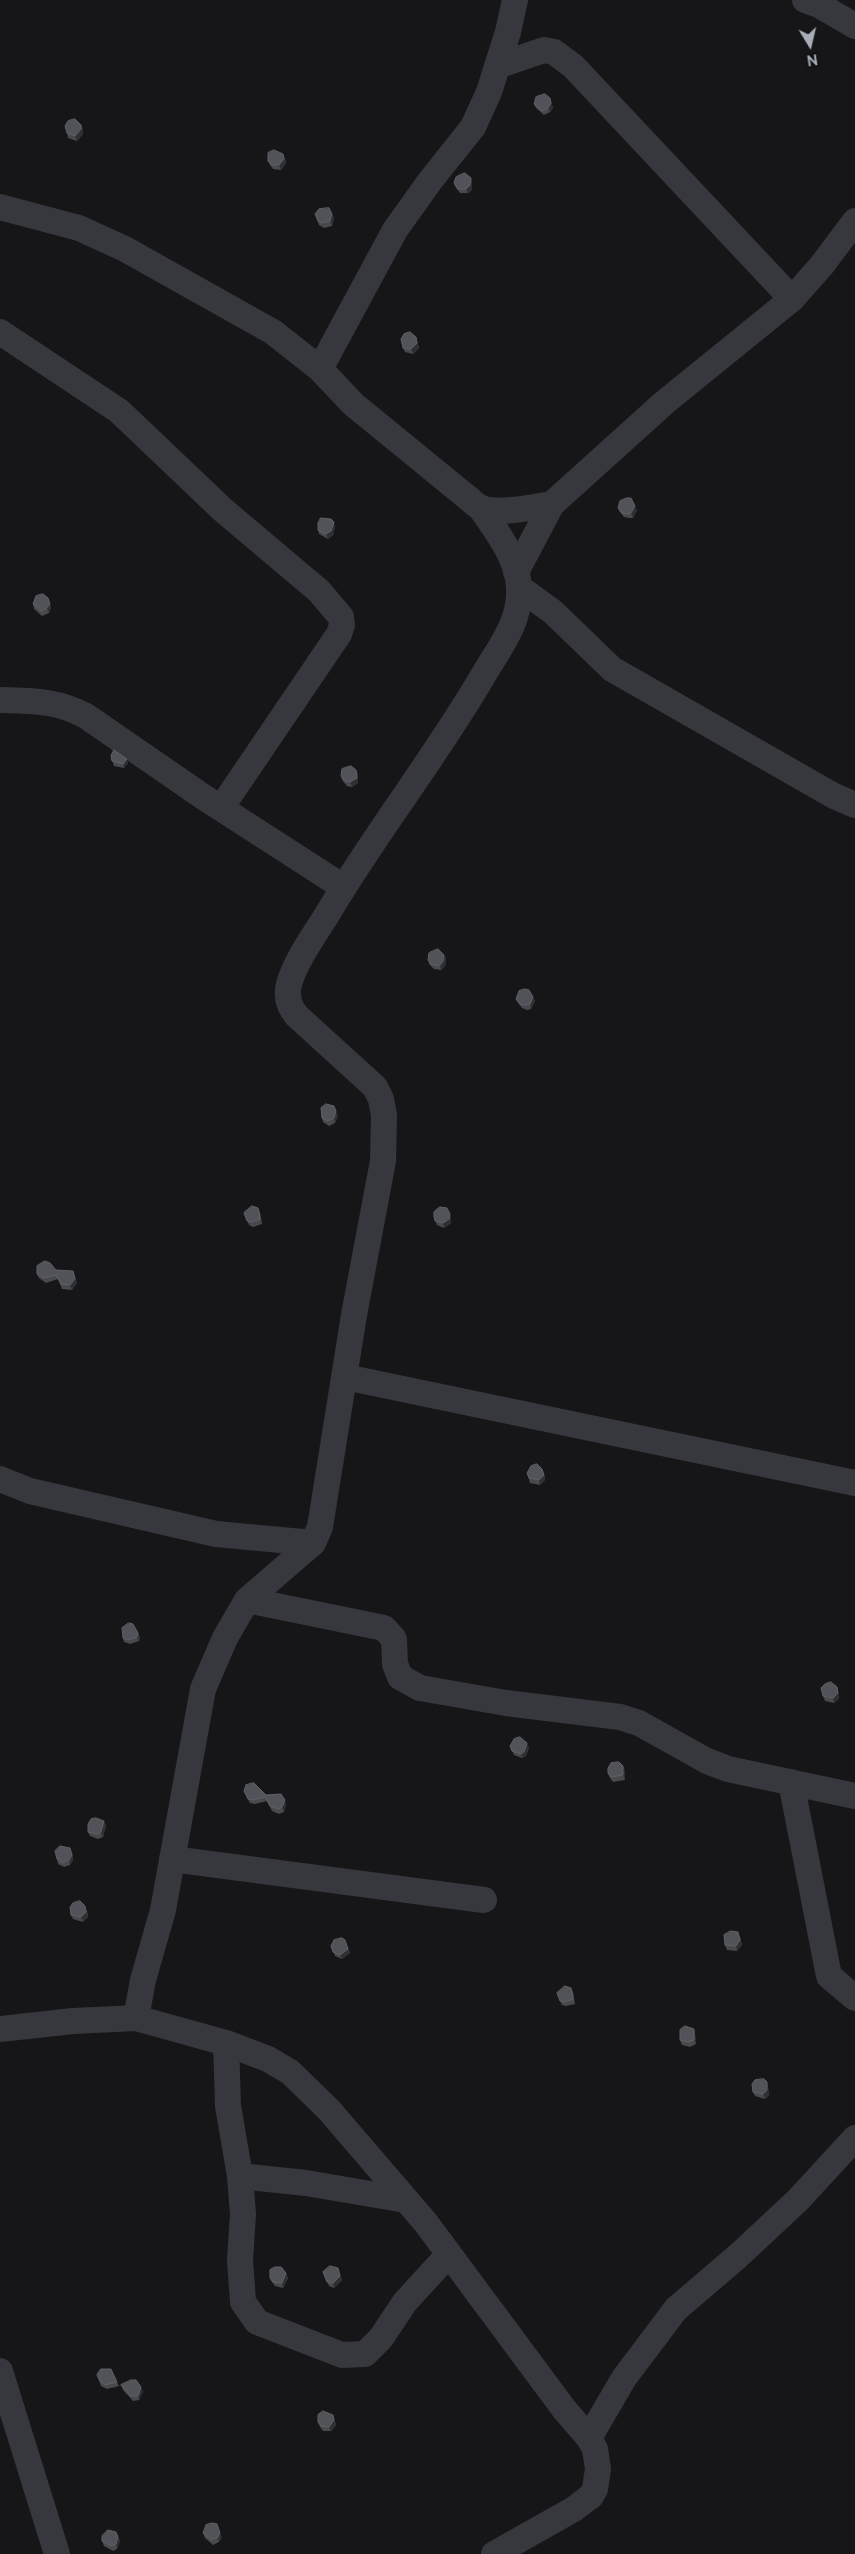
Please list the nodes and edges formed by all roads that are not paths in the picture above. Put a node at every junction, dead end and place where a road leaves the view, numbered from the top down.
1 (515, 0) edge
2 (805, 0) edge
3 (855, 26) edge
4 (497, 66) junction
5 (0, 207) edge
6 (855, 221) edge
7 (792, 299) junction
8 (0, 332) edge
9 (320, 369) junction
10 (552, 504) junction
11 (480, 508) junction
12 (518, 580) junction
13 (0, 700) edge
14 (855, 805) edge
15 (221, 808) junction
16 (343, 887) junction
17 (345, 1377) junction
18 (0, 1480) edge
19 (855, 1483) edge
20 (313, 1543) junction
21 (246, 1600) junction
22 (791, 1782) junction
23 (855, 1796) edge
24 (172, 1859) junction
25 (484, 1900) dead end
26 (855, 1998) edge
27 (136, 2018) junction
28 (0, 2029) edge
29 (226, 2043) junction
30 (855, 2138) edge
31 (240, 2176) junction
32 (406, 2200) junction
33 (449, 2254) junction
34 (0, 2371) edge
35 (589, 2438) junction
36 (57, 2554) edge
37 (494, 2554) edge

1 - 4 street
2 - 3 street
4 - 7 street
4 - 9 street
5 - 9 street
6 - 7 street
7 - 10 street
8 - 15 street
9 - 11 street
10 - 11 street
10 - 12 street
11 - 12 street
12 - 14 street
12 - 16 street
13 - 15 street
15 - 16 street
16 - 17 street
17 - 19 street
17 - 20 street
18 - 20 street
20 - 21 street
21 - 22 street
21 - 24 street
22 - 23 street
22 - 26 street
24 - 25 street
24 - 27 street
27 - 28 street
27 - 29 street
29 - 31 street
29 - 32 street
30 - 35 street
31 - 32 street
31 - 33 street
32 - 33 street
33 - 35 street
34 - 36 street
35 - 37 street

